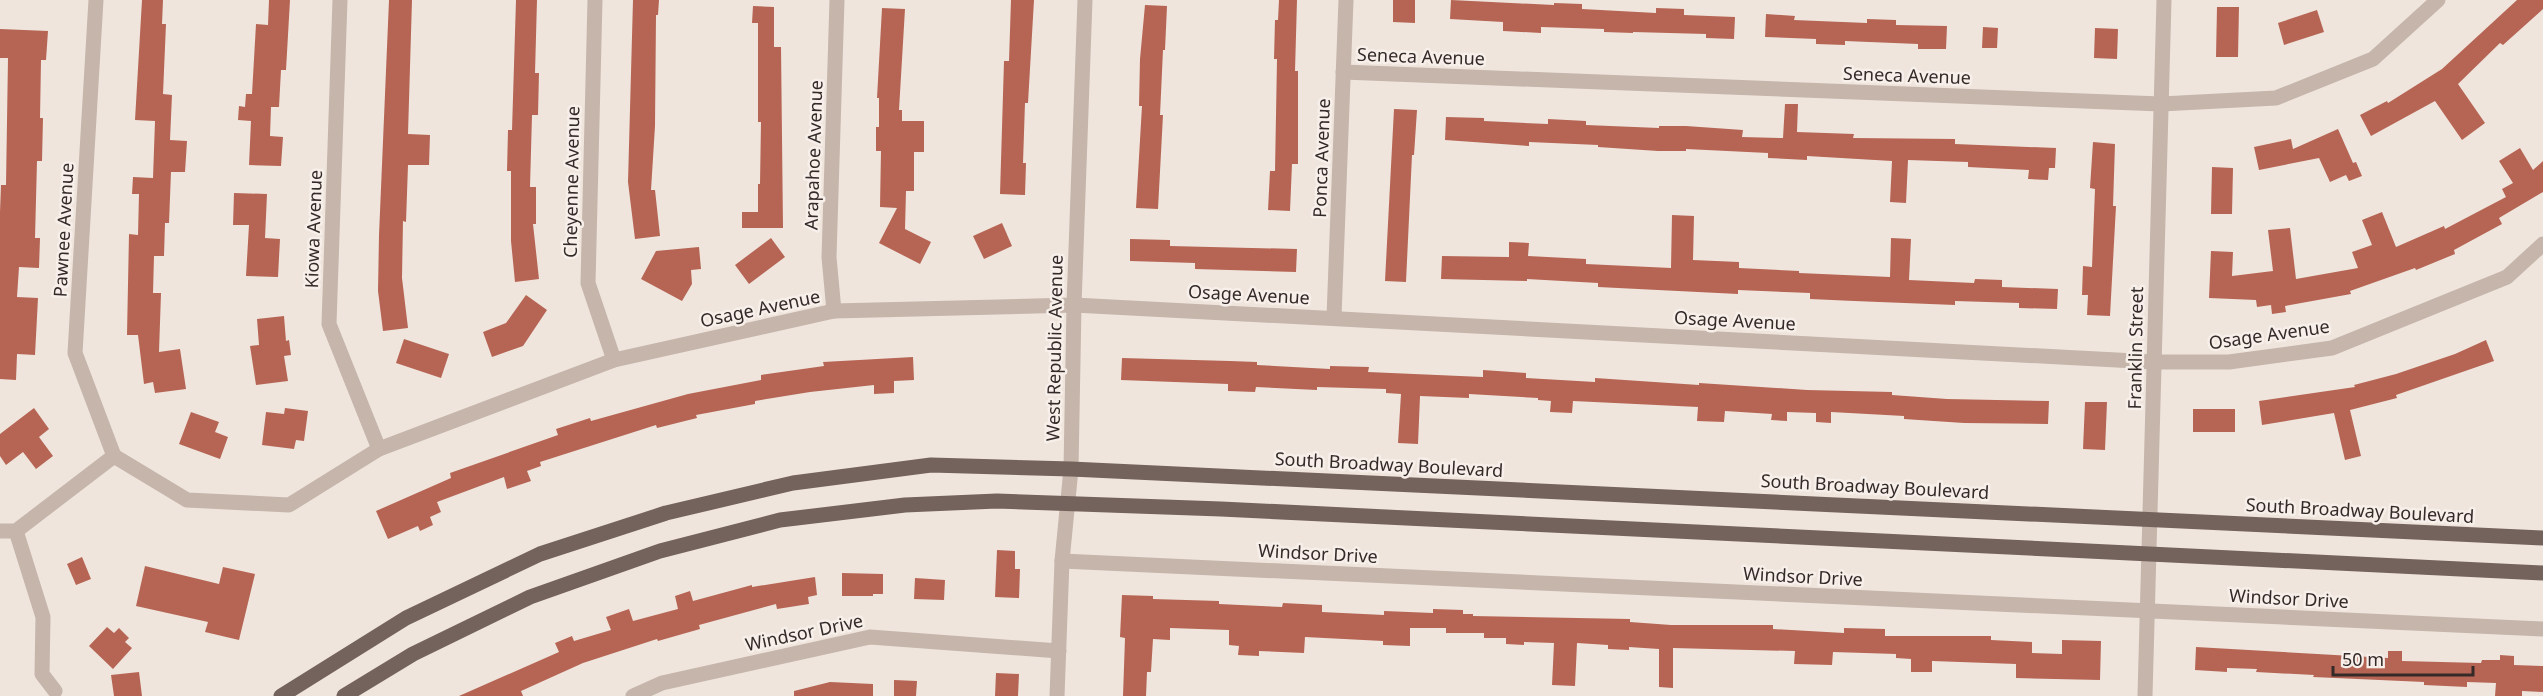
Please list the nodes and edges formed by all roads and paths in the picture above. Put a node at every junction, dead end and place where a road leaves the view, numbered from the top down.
1 (96, 0) edge
2 (340, 0) edge
3 (595, 0) edge
4 (837, 0) edge
5 (1085, 0) edge
6 (1346, 0) edge
7 (2164, 0) edge
8 (2438, 0) edge
9 (1343, 72) junction
10 (2161, 104) junction
11 (2543, 244) edge
12 (1074, 305) junction
13 (834, 311) junction
14 (1334, 317) junction
15 (614, 360) junction
16 (2154, 362) junction
17 (379, 449) junction
18 (114, 456) junction
19 (1071, 469) junction
20 (1069, 503) junction
21 (2150, 519) junction
22 (0, 531) edge
23 (16, 531) junction
24 (2543, 538) edge
25 (2149, 553) junction
26 (1062, 561) junction
27 (2543, 573) edge
28 (2148, 611) junction
29 (2543, 629) edge
30 (1059, 651) junction
31 (55, 691) dead end
32 (281, 696) edge
33 (344, 696) edge
34 (633, 696) edge
35 (1057, 696) edge
36 (2145, 696) edge

1 - 18 street, Pawnee Avenue
2 - 17 street, Kiowa Avenue
3 - 15 street, Cheyenne Avenue
4 - 13 street, Arapahoe Avenue
5 - 12 street, West Republic Avenue
6 - 9 street, Ponca Avenue
7 - 10 street, Franklin Street
8 - 10 street, Seneca Avenue
9 - 10 street, Seneca Avenue
9 - 14 street, Ponca Avenue
10 - 16 street, Franklin Street
11 - 16 street, Osage Avenue
12 - 13 street, Osage Avenue
12 - 14 street, Osage Avenue
12 - 19 street, West Republic Avenue
13 - 15 street, Osage Avenue
14 - 16 street, Osage Avenue
15 - 17 street, Osage Avenue
16 - 21 street, Franklin Street
17 - 18 street, Osage Avenue
18 - 23 street
19 - 20 street, West Republic Avenue
19 - 21 main road, South Broadway Boulevard
19 - 32 main road, South Broadway Boulevard
20 - 25 main road
20 - 26 street, West Republic Avenue
20 - 33 main road
21 - 24 main road, South Broadway Boulevard
21 - 25 street, Franklin Street
22 - 23 street
23 - 31 street
25 - 27 main road
25 - 28 street, Franklin Street
26 - 28 street, Windsor Drive
26 - 30 street, West Republic Avenue
28 - 29 street, Windsor Drive
28 - 36 street, Franklin Street
30 - 34 street, Windsor Drive
30 - 35 street, West Republic Avenue

